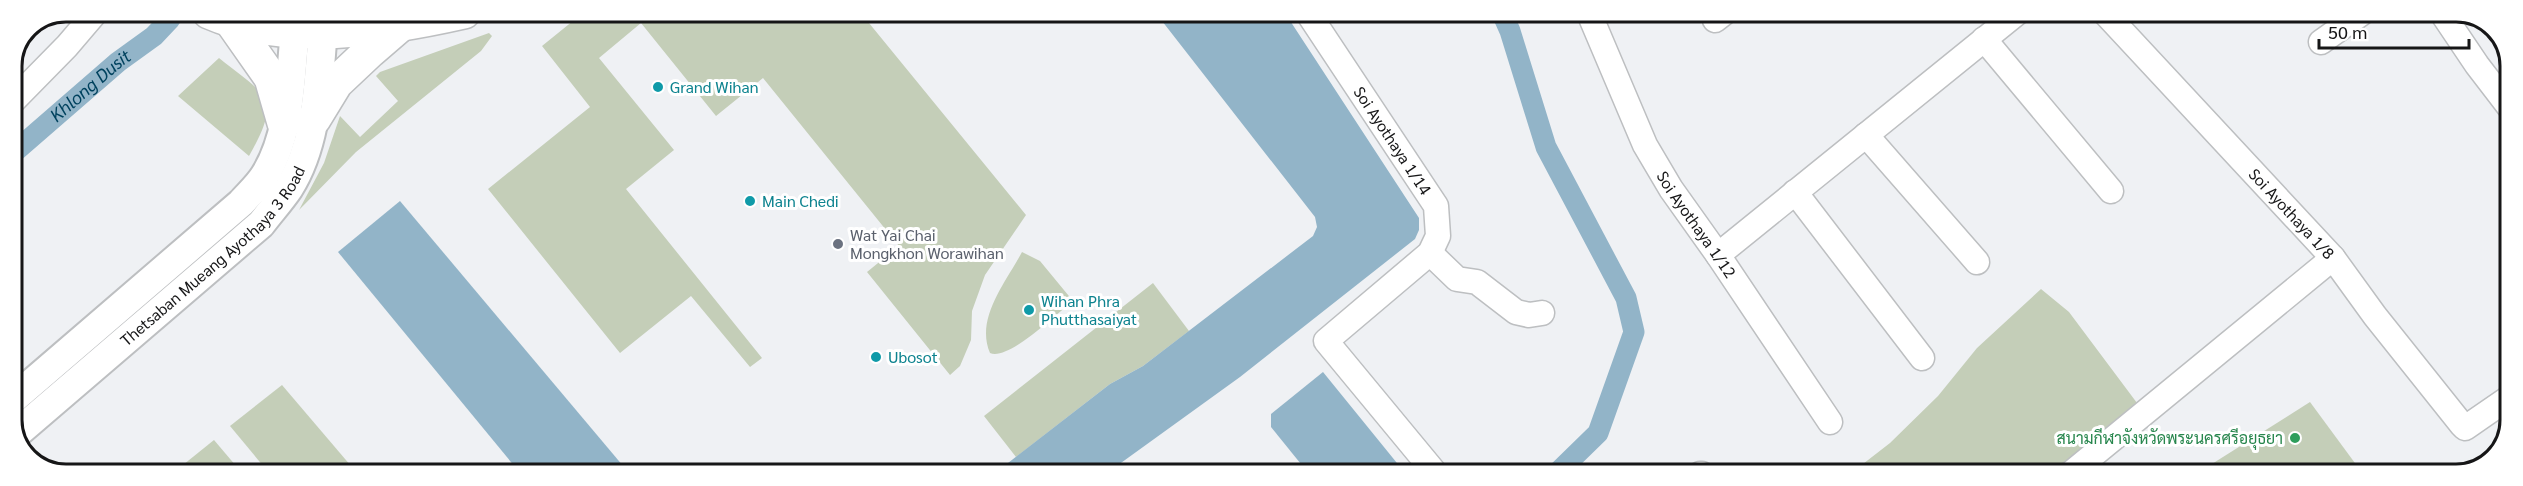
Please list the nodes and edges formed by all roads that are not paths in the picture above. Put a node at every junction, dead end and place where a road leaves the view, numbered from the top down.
1 (87, 23) edge
2 (226, 23) edge
3 (262, 23) edge
4 (413, 23) edge
5 (1315, 23) edge
6 (1593, 23) edge
7 (2004, 23) edge
8 (2114, 23) edge
9 (2347, 23) edge
10 (2449, 23) edge
11 (399, 26) junction
12 (309, 31) junction
13 (1984, 39) junction
14 (2321, 42) dead end
15 (23, 91) edge
16 (2500, 94) edge
17 (299, 121) junction
18 (1866, 135) junction
19 (2111, 191) dead end
20 (1795, 192) junction
21 (1430, 253) junction
22 (1718, 255) junction
23 (2333, 258) junction
24 (1977, 262) dead end
25 (1542, 313) dead end
26 (1922, 358) dead end
27 (23, 391) edge
28 (2500, 404) edge
29 (1830, 422) dead end
30 (23, 428) edge
31 (1428, 464) edge
32 (2082, 464) edge

1 - 15 street
2 - 17 main road
3 - 12 main road
4 - 11 main road
5 - 21 street, Soi Ayothaya 1/14
6 - 22 street, Soi Ayothaya 1/12
7 - 13 street
8 - 23 street, Soi Ayothaya 1/8
9 - 14 street
10 - 16 street
11 - 12 main road
11 - 17 main road
12 - 17 street, Thetsaban Mueang Ayothaya 3 Road
13 - 18 street
13 - 19 street
17 - 27 street, Thetsaban Mueang Ayothaya 3 Road
17 - 30 street, Thetsaban Mueang Ayothaya 3 Road
18 - 20 street
18 - 24 street
20 - 22 street
20 - 26 street
21 - 25 street
21 - 31 street
22 - 29 street, Soi Ayothaya 1/12
23 - 28 street, Soi Ayothaya 1/8
23 - 32 street

